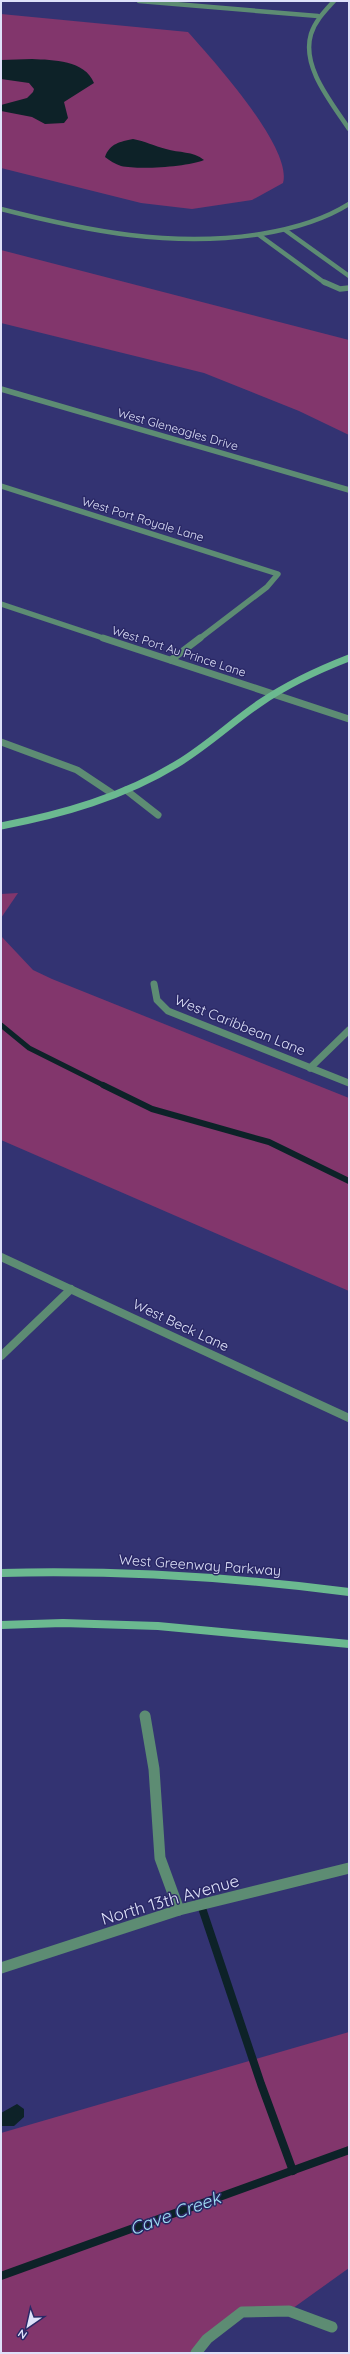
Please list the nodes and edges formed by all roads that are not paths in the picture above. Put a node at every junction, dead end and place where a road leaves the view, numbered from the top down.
1 (138, 1) edge
2 (334, 1) edge
3 (318, 16) junction
4 (349, 129) edge
5 (349, 204) edge
6 (1, 210) edge
7 (285, 230) junction
8 (259, 235) junction
9 (349, 276) edge
10 (349, 288) edge
11 (1, 389) edge
12 (1, 486) edge
13 (349, 490) edge
14 (1, 604) edge
15 (349, 658) edge
16 (171, 660) junction
17 (274, 694) junction
18 (349, 719) edge
19 (1, 742) edge
20 (126, 790) junction
21 (113, 794) junction
22 (158, 815) dead end
23 (1, 826) edge
24 (154, 984) dead end
25 (349, 1030) edge
26 (310, 1068) junction
27 (349, 1083) edge
28 (1, 1257) edge
29 (71, 1289) junction
30 (1, 1356) edge
31 (349, 1418) edge
32 (1, 1573) edge
33 (349, 1592) edge
34 (1, 1625) edge
35 (349, 1644) edge
36 (145, 1716) dead end
37 (349, 1868) edge
38 (179, 1910) junction
39 (1, 1968) edge
40 (332, 2326) dead end
41 (196, 2353) edge

1 - 3 street
2 - 3 street
3 - 4 street
5 - 7 street
6 - 8 street
7 - 8 street
7 - 9 street
8 - 10 street
11 - 13 street, West Gleneagles Drive
12 - 16 street, West Port Royale Lane
14 - 16 street, West Port Au Prince Lane
15 - 17 street
16 - 17 street, West Port Au Prince Lane
17 - 18 street, West Port Au Prince Lane
17 - 20 street
19 - 21 street
20 - 21 street
20 - 22 street
21 - 23 street
24 - 26 street, West Caribbean Lane
25 - 26 street, West Caribbean Lane
26 - 27 street, West Caribbean Lane
28 - 29 street, West Beck Lane
29 - 30 street
29 - 31 street, West Beck Lane
32 - 33 street, West Greenway Parkway
34 - 35 street
36 - 38 street
37 - 38 street, North 13th Avenue
38 - 39 street, North 13th Avenue
40 - 41 street

